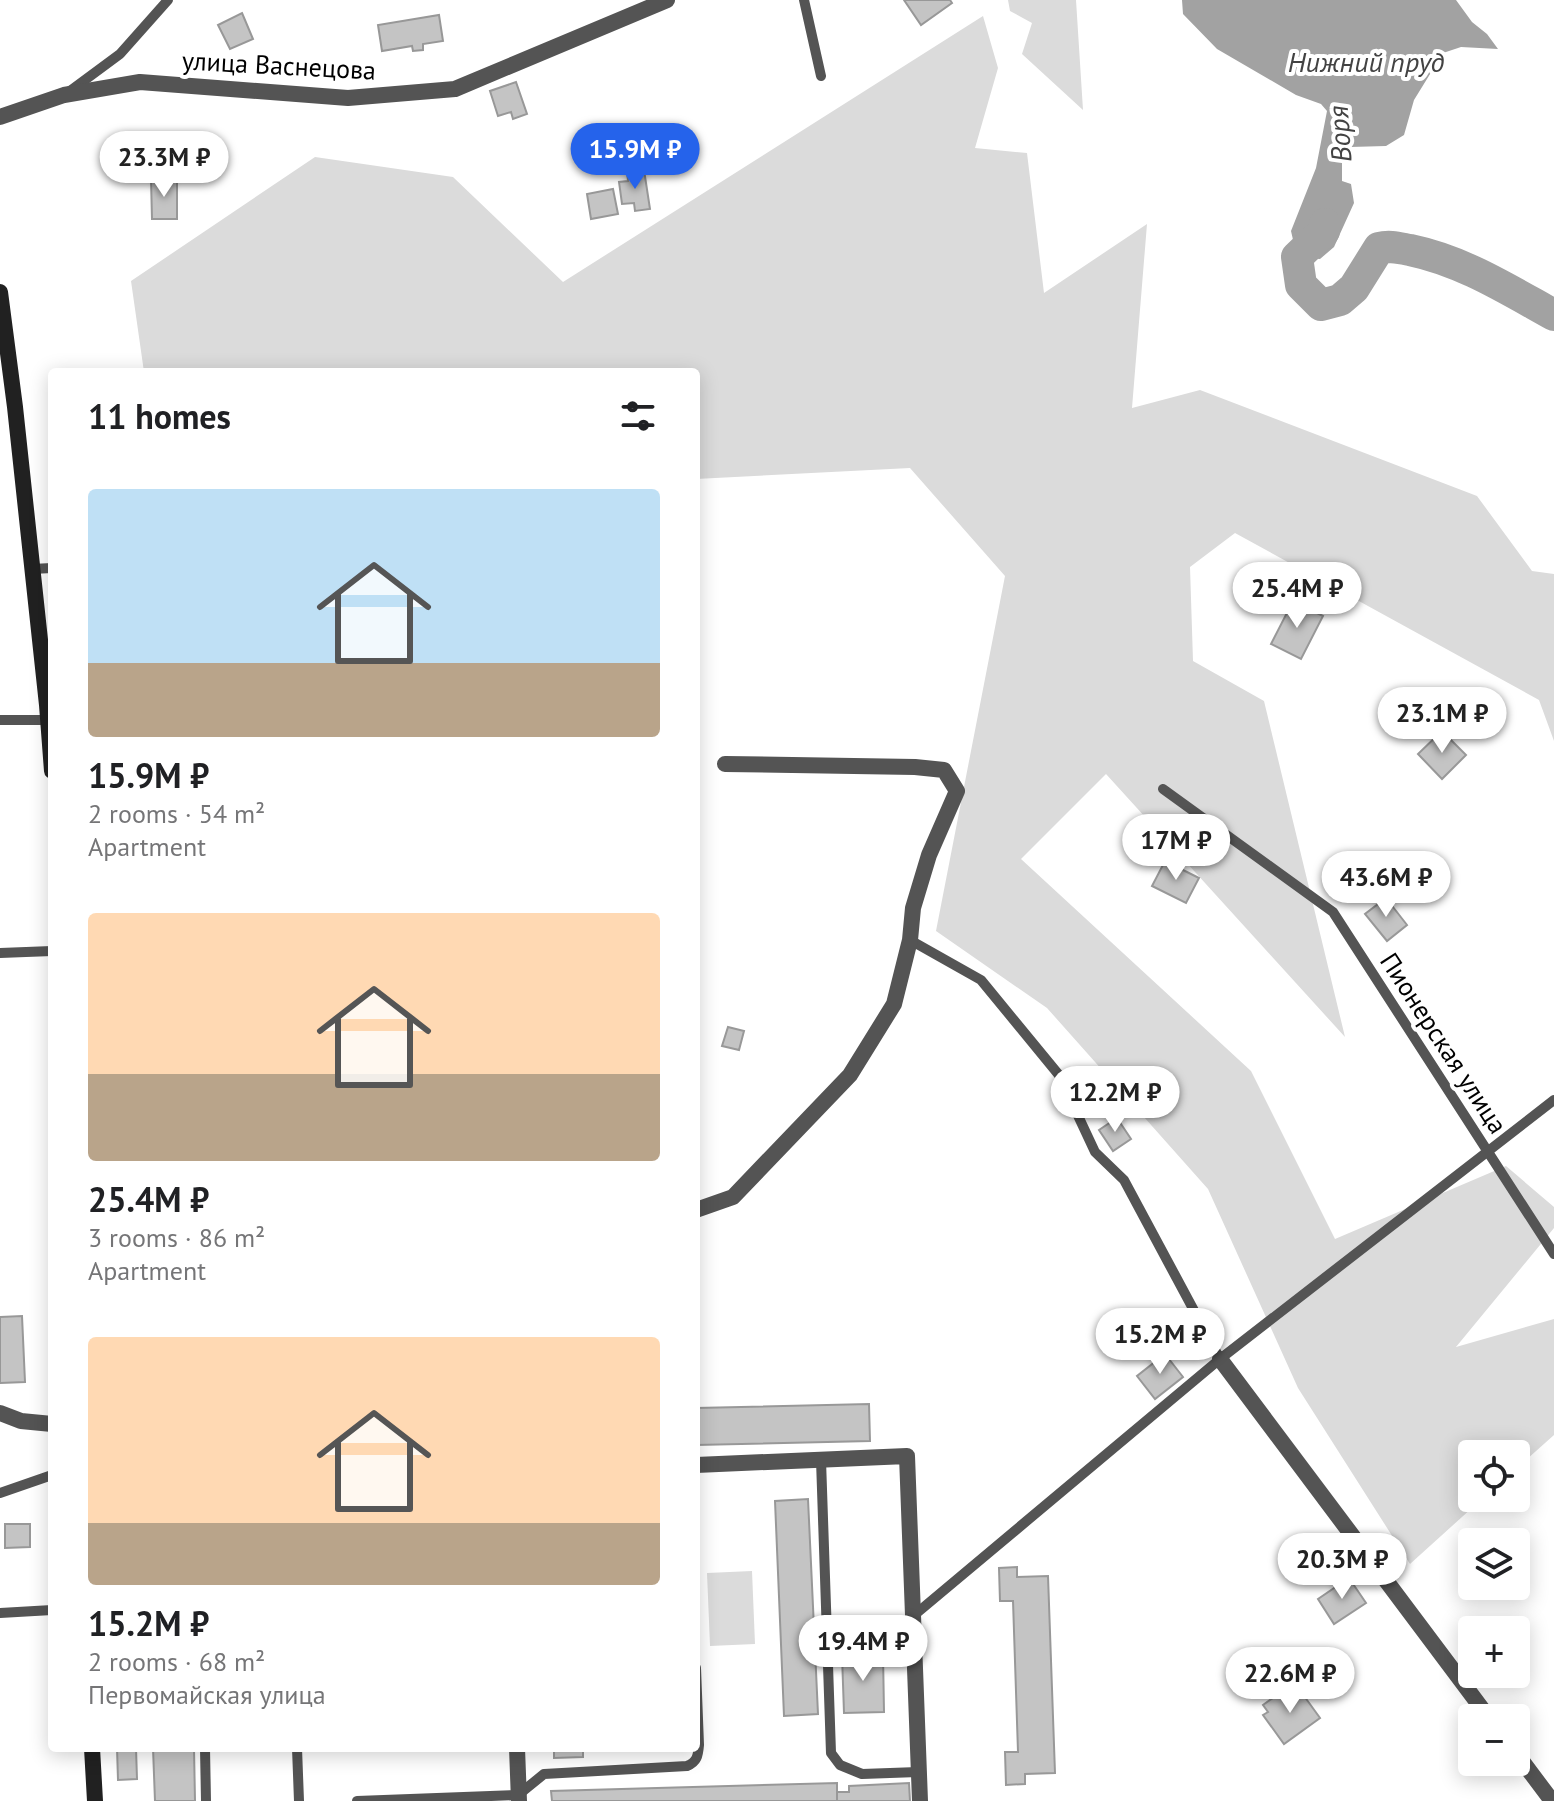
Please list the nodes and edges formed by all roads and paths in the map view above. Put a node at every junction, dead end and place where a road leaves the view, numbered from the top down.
1 (168, 0) edge
2 (667, 0) edge
3 (804, 0) edge
4 (821, 76) dead end
5 (64, 95) junction
6 (0, 117) edge
7 (0, 292) edge
8 (48, 568) edge
9 (32, 569) junction
10 (0, 720) edge
11 (48, 720) joint
12 (725, 764) dead end
13 (1163, 789) dead end
14 (910, 940) junction
15 (48, 951) edge
16 (0, 953) edge
17 (1554, 1100) edge
18 (1487, 1151) junction
19 (700, 1209) edge
20 (1554, 1254) edge
21 (1220, 1359) junction
22 (0, 1413) edge
23 (48, 1424) edge
24 (821, 1460) junction
25 (700, 1465) edge
26 (48, 1476) edge
27 (0, 1493) edge
28 (48, 1610) edge
29 (0, 1613) edge
30 (912, 1617) junction
31 (1479, 1704) edge
32 (92, 1752) edge
33 (205, 1752) edge
34 (297, 1752) edge
35 (517, 1752) edge
36 (698, 1752) edge
37 (918, 1772) junction
38 (1530, 1772) edge
39 (518, 1798) edge
40 (95, 1801) edge
41 (206, 1801) edge
42 (299, 1801) edge
43 (357, 1801) edge
44 (920, 1801) edge
45 (1552, 1801) edge

1 - 5 lane
2 - 5 street, улица Васнецова
3 - 4 lane
5 - 6 street, улица Васнецова
7 - 9 street
8 - 9 lane
9 - 11 street
10 - 11 lane
12 - 14 street
13 - 18 lane, Пионерская улица
14 - 19 street
14 - 21 lane
15 - 16 lane
17 - 18 lane
18 - 20 lane, Пионерская улица
18 - 21 lane
21 - 30 lane
21 - 31 street
22 - 23 street
24 - 25 street
24 - 30 street
24 - 37 lane
26 - 27 lane
28 - 29 lane
30 - 37 street
32 - 40 street
33 - 41 lane
34 - 42 lane
35 - 39 street
36 - 39 lane
37 - 44 street
38 - 45 street
39 - 43 lane

